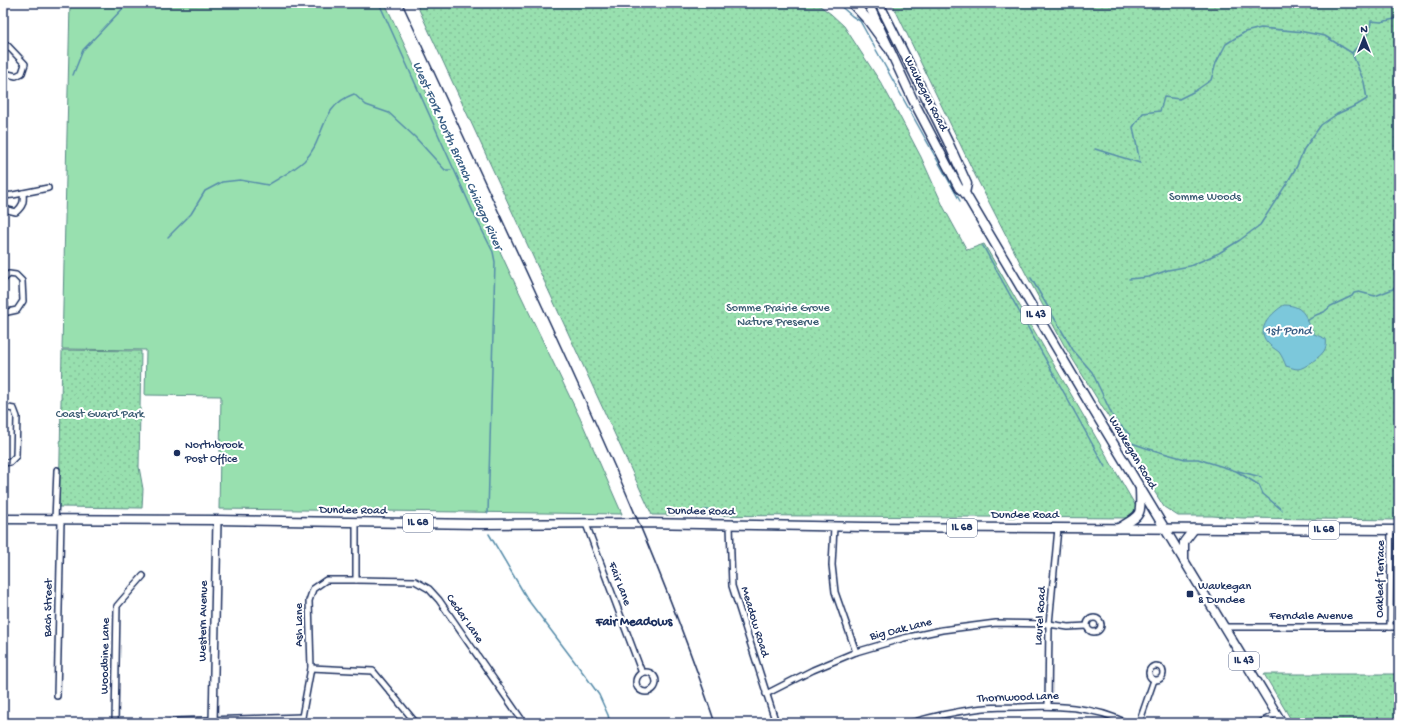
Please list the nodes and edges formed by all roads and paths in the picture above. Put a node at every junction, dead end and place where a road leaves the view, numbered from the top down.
1 (852, 3) edge
2 (868, 3) edge
3 (879, 3) edge
4 (3, 44) edge
5 (888, 47) junction
6 (3, 70) edge
7 (48, 188) dead end
8 (966, 192) junction
9 (23, 194) junction
10 (3, 196) edge
11 (3, 206) edge
12 (3, 280) edge
13 (3, 295) edge
14 (3, 312) edge
15 (3, 407) edge
16 (3, 463) edge
17 (57, 470) dead end
18 (1140, 488) junction
19 (3, 520) edge
20 (58, 520) junction
21 (217, 520) junction
22 (356, 523) junction
23 (586, 524) junction
24 (730, 525) junction
25 (834, 527) junction
26 (1058, 528) junction
27 (1118, 529) junction
28 (1164, 529) junction
29 (1194, 529) junction
30 (1395, 530) edge
31 (1184, 562) junction
32 (143, 576) dead end
33 (356, 580) junction
34 (1049, 624) junction
35 (1087, 626) dead end
36 (1224, 627) junction
37 (1390, 627) junction
38 (1399, 627) edge
39 (856, 652) junction
40 (311, 668) junction
41 (642, 673) junction
42 (1154, 680) dead end
43 (766, 694) junction
44 (57, 696) dead end
45 (1048, 706) junction
46 (1276, 714) junction
47 (302, 720) edge
48 (213, 721) edge
49 (414, 722) edge
50 (115, 723) edge
51 (168, 723) edge
52 (524, 723) edge
53 (776, 723) edge
54 (910, 723) edge
55 (1127, 723) edge
56 (1139, 723) edge
57 (1260, 723) edge
58 (1282, 723) edge

1 - 5 highway
2 - 5 main road, Waukegan Road / IL 43
3 - 8 main road, Waukegan Road / IL 43
4 - 6 street
5 - 8 main road, Waukegan Road / IL 43
7 - 9 street
8 - 18 main road, Waukegan Road / IL 43
9 - 10 street
9 - 11 street
12 - 14 street
13 - 14 street
15 - 16 street
17 - 20 street, Bach Street
18 - 27 main road
18 - 28 main road, Waukegan Road / IL 43
19 - 20 main road, Dundee Road / IL 68
20 - 21 main road, Dundee Road / IL 68
20 - 44 street, Bach Street
21 - 22 main road, Dundee Road / IL 68
21 - 48 street, Western Avenue
22 - 23 main road, Dundee Road / IL 68
22 - 33 street
23 - 24 main road, Dundee Road / IL 68
23 - 41 street, Fair Lane
24 - 25 main road, Dundee Road / IL 68
24 - 43 street, Meadow Road
25 - 26 main road, Dundee Road / IL 68
25 - 39 street
26 - 27 main road, Dundee Road / IL 68
26 - 34 street, Laurel Road
27 - 28 main road, Dundee Road / IL 68
28 - 29 main road, Dundee Road / IL 68
28 - 31 main road, Waukegan Road / IL 43
29 - 30 main road, Dundee Road / IL 68
29 - 31 main road
30 - 37 street, Oakleaf Terrace
31 - 36 main road, Waukegan Road / IL 43
32 - 50 street, Woodbine Lane
33 - 40 street, Ash Lane
33 - 52 street, Cedar Lane
34 - 35 street, Big Oak Lane
34 - 39 street, Big Oak Lane
34 - 45 street, Laurel Road
36 - 37 street, Ferndale Avenue
36 - 46 main road, Waukegan Road / IL 43
37 - 38 street, Ferndale Avenue
39 - 43 street, Big Oak Lane
40 - 47 street, Ash Lane
40 - 49 street
41 - 41 street, Fair Lane
42 - 56 street
43 - 53 street, Meadow Road
45 - 54 street, Thornwood Lane
45 - 55 street, Thornwood Lane
46 - 57 street
46 - 58 main road, Waukegan Road / IL 43
47 - 48 street
48 - 51 street

